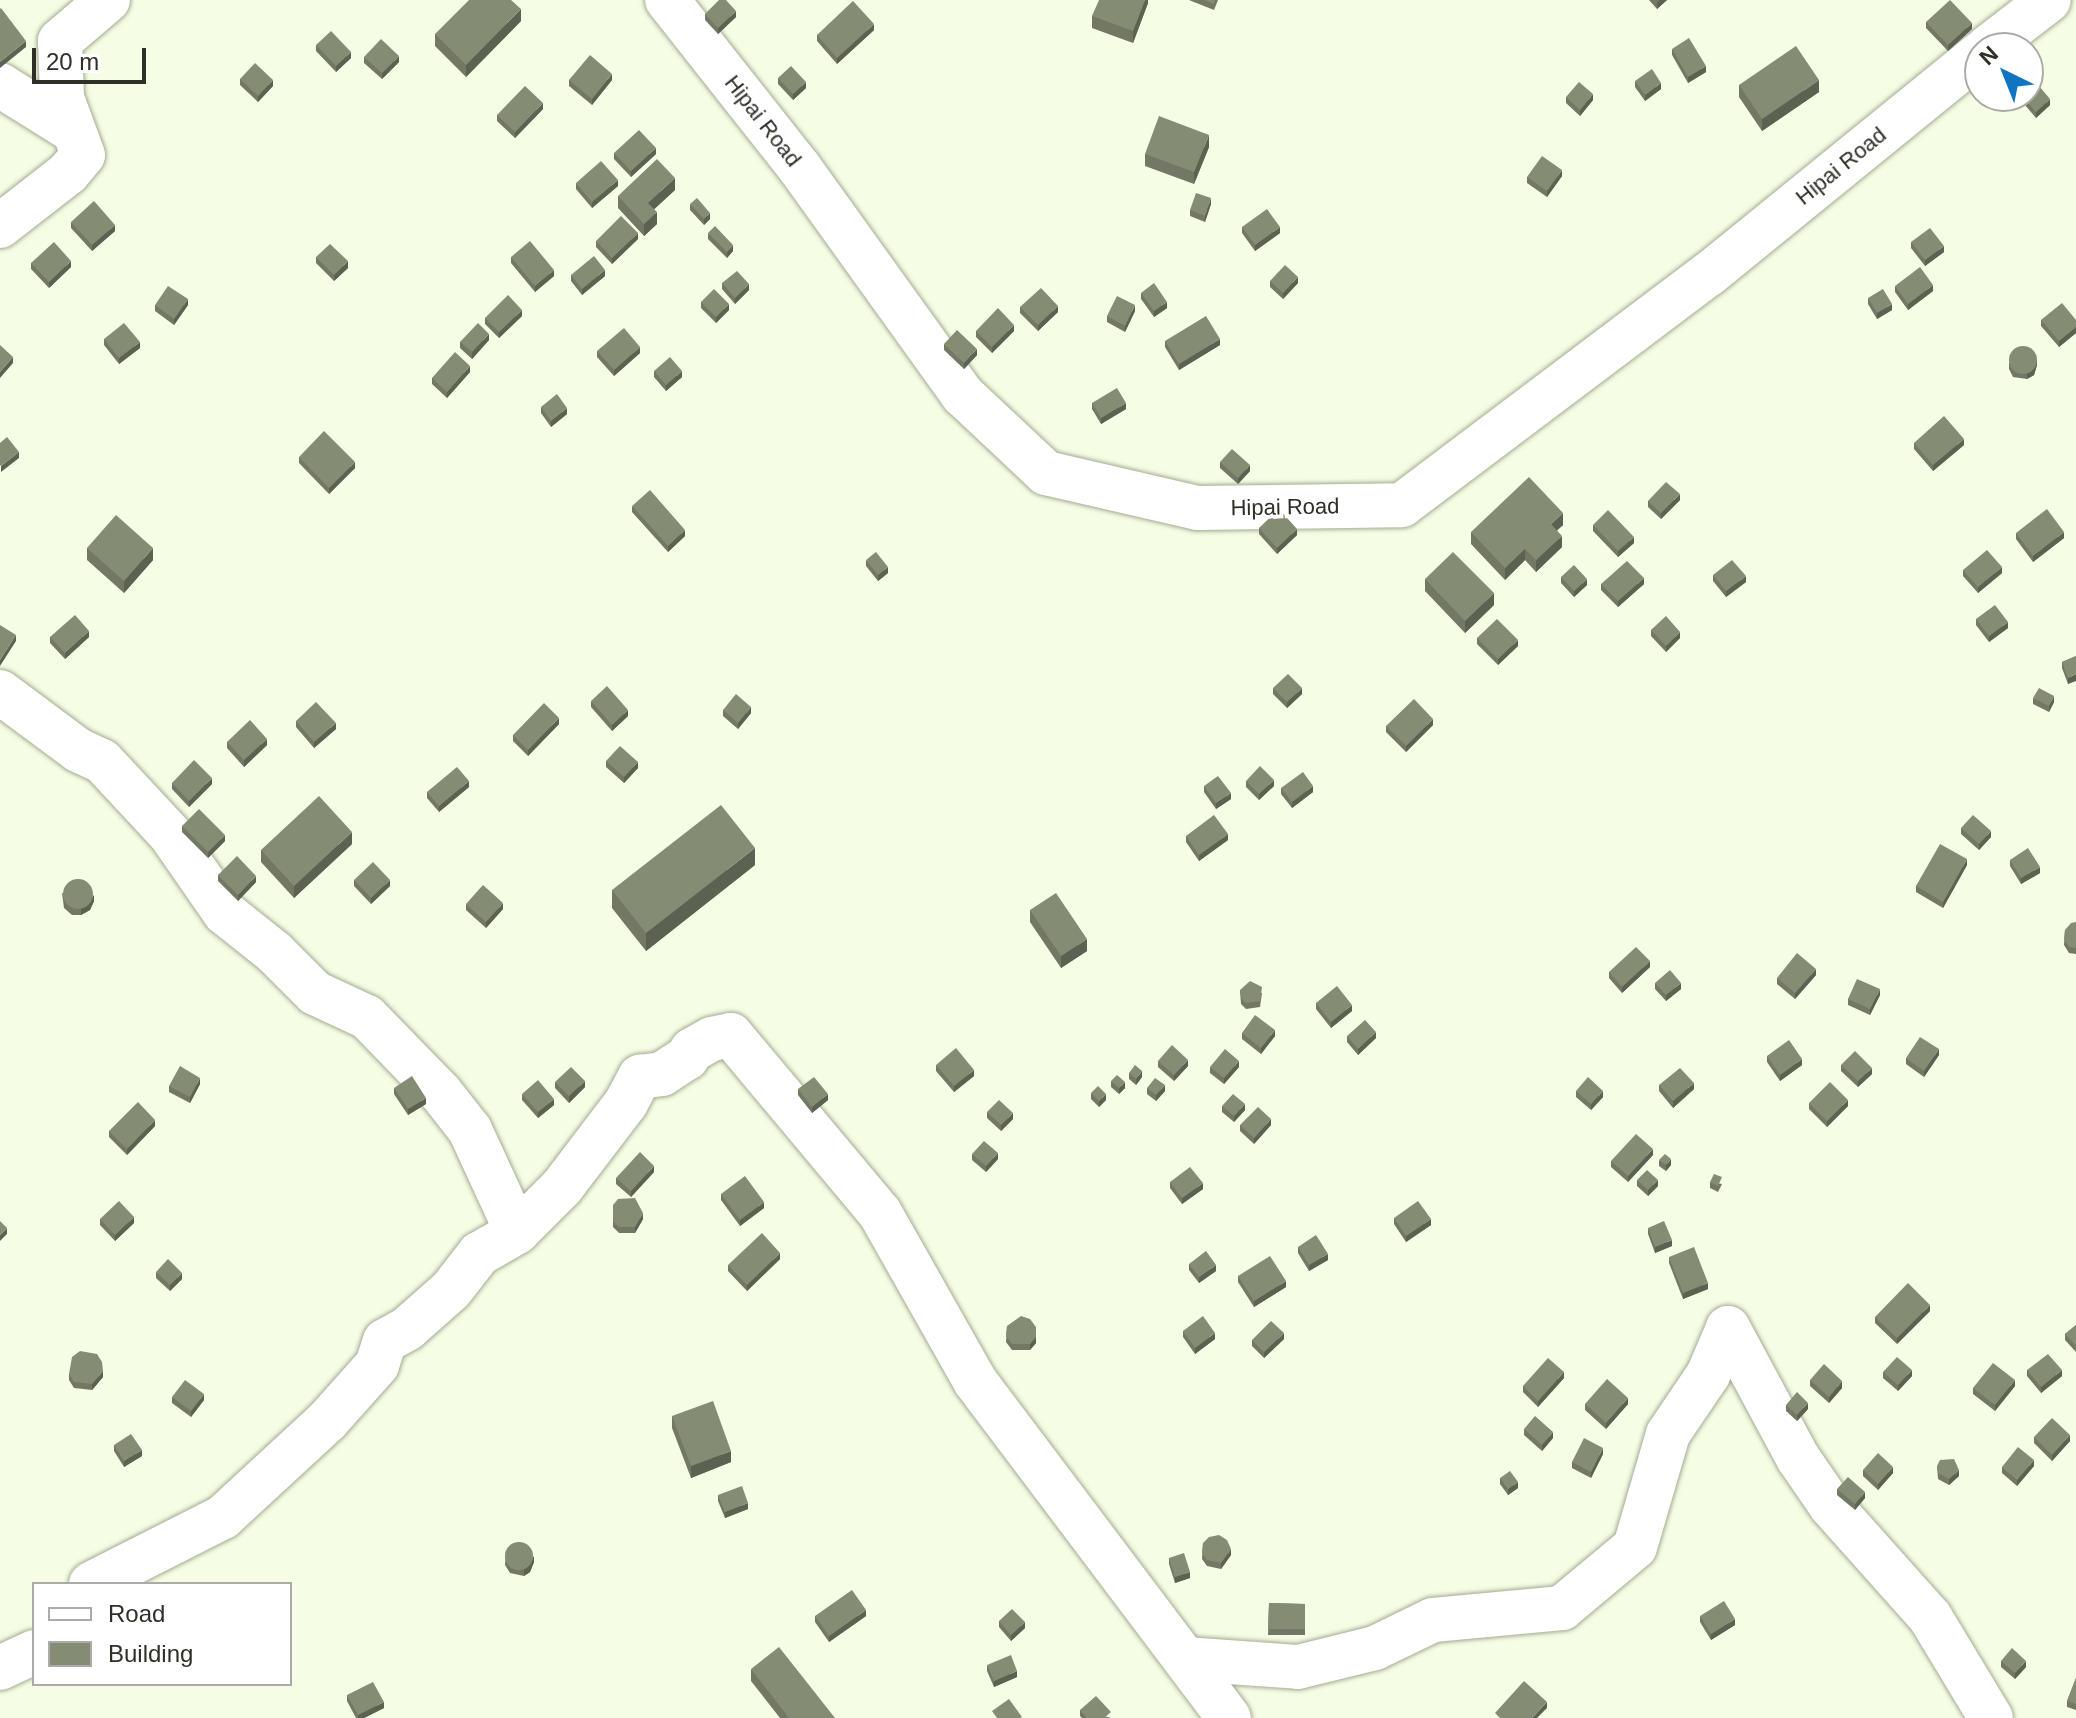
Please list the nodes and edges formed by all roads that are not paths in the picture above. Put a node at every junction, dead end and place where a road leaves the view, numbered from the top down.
1 (108, 0) edge
2 (667, 0) edge
3 (2049, 0) edge
4 (2008, 32) edge
5 (1964, 67) edge
6 (0, 85) edge
7 (72, 130) junction
8 (0, 226) edge
9 (0, 692) edge
10 (517, 1232) junction
11 (95, 1582) edge
12 (32, 1653) edge
13 (1185, 1659) junction
14 (0, 1668) edge
15 (1229, 1718) edge
16 (1991, 1718) edge

1 - 7 street
2 - 5 street, Hipai Road
3 - 4 street
6 - 7 street
7 - 8 street
9 - 10 street
10 - 11 street
10 - 13 street
12 - 14 street
13 - 15 street
13 - 16 street

